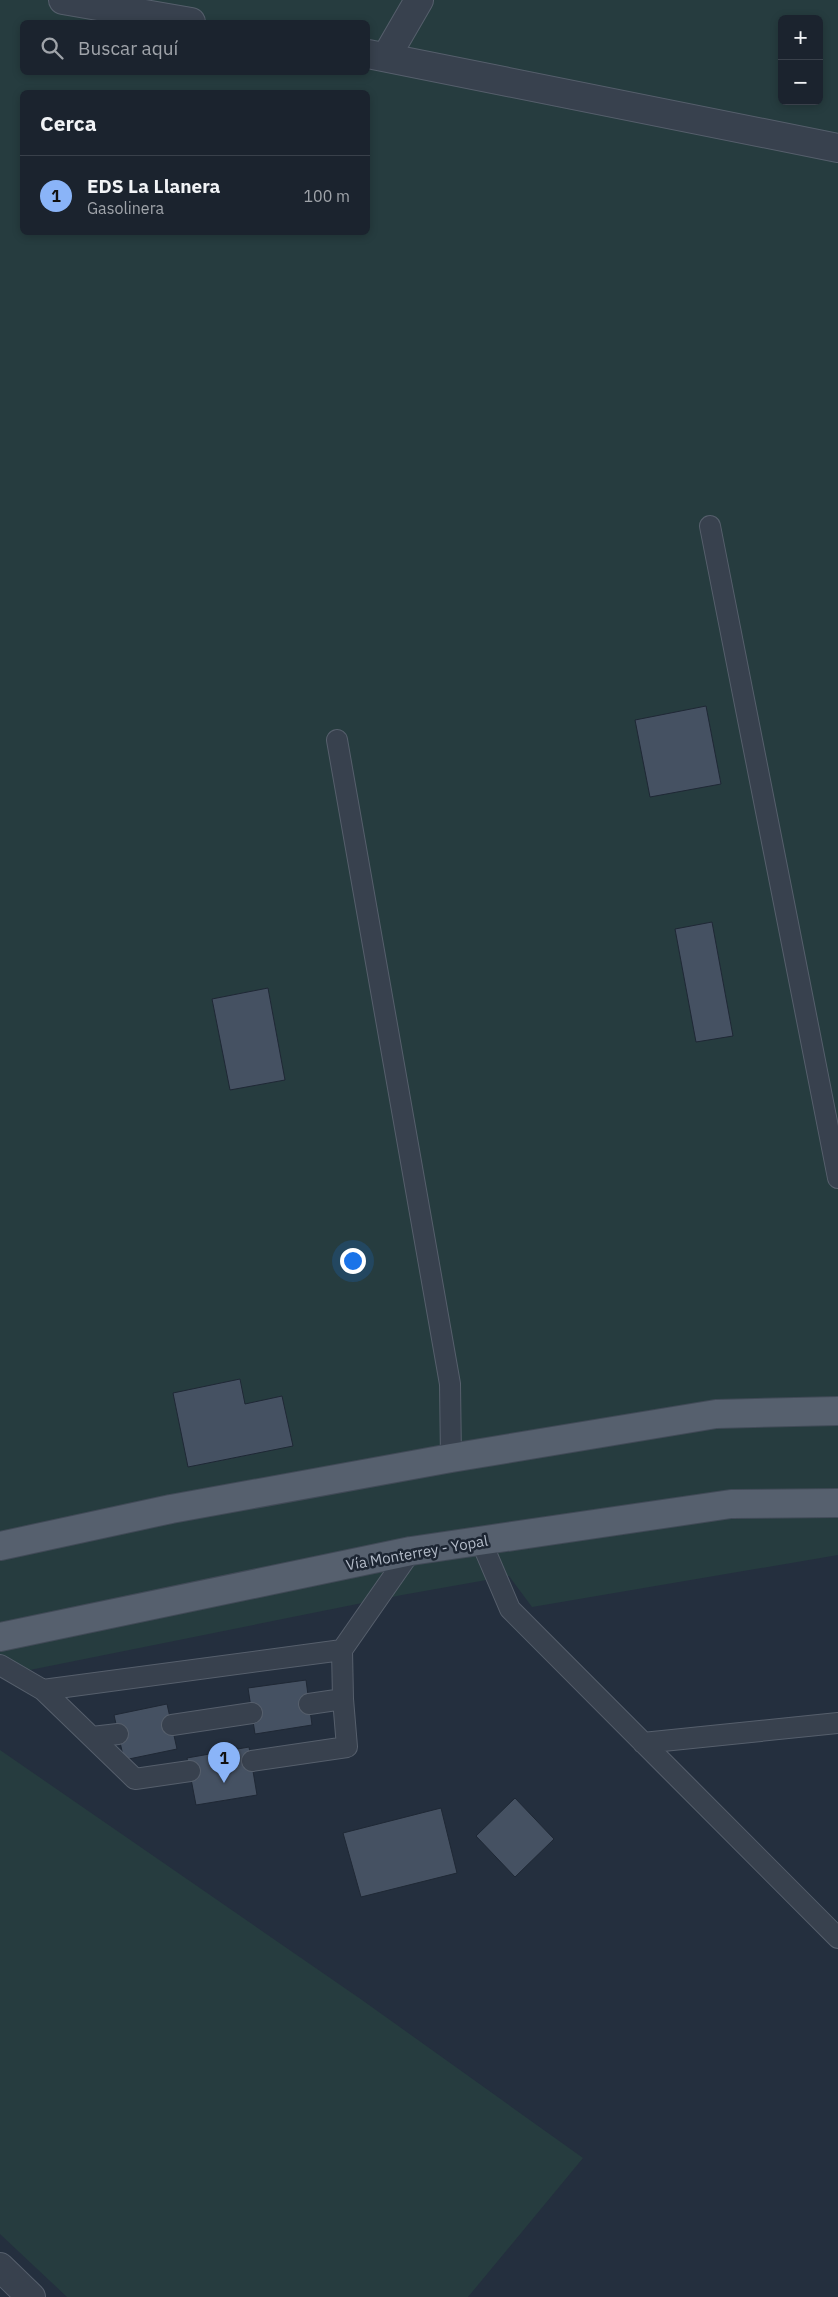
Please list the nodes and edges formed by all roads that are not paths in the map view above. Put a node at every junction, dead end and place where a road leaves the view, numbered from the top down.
1 (63, 0) edge
2 (419, 0) edge
3 (179, 20) edge
4 (377, 55) edge
5 (838, 148) edge
6 (710, 526) dead end
7 (337, 740) dead end
8 (838, 1178) edge
9 (838, 1411) edge
10 (452, 1458) junction
11 (838, 1503) edge
12 (481, 1541) junction
13 (0, 1546) edge
14 (411, 1551) junction
15 (0, 1637) edge
16 (342, 1650) junction
17 (0, 1665) edge
18 (43, 1690) junction
19 (343, 1699) junction
20 (309, 1704) dead end
21 (252, 1713) dead end
22 (838, 1723) edge
23 (172, 1725) dead end
24 (118, 1734) dead end
25 (92, 1737) junction
26 (643, 1742) junction
27 (252, 1761) dead end
28 (190, 1770) dead end
29 (838, 1938) edge
30 (0, 2267) edge
31 (31, 2297) edge

1 - 3 street
2 - 4 street
4 - 5 street
6 - 8 lane
7 - 10 lane
9 - 10 main road
10 - 13 main road
11 - 12 main road, Vía Monterrey - Yopal
12 - 14 main road, Vía Monterrey - Yopal
12 - 26 lane
14 - 15 main road, Vía Monterrey - Yopal
14 - 16 lane
16 - 18 lane
16 - 19 lane
17 - 18 lane
18 - 25 lane
19 - 20 lane
19 - 27 lane
21 - 23 lane
22 - 26 lane
24 - 25 lane
25 - 28 lane
26 - 29 lane
30 - 31 street

